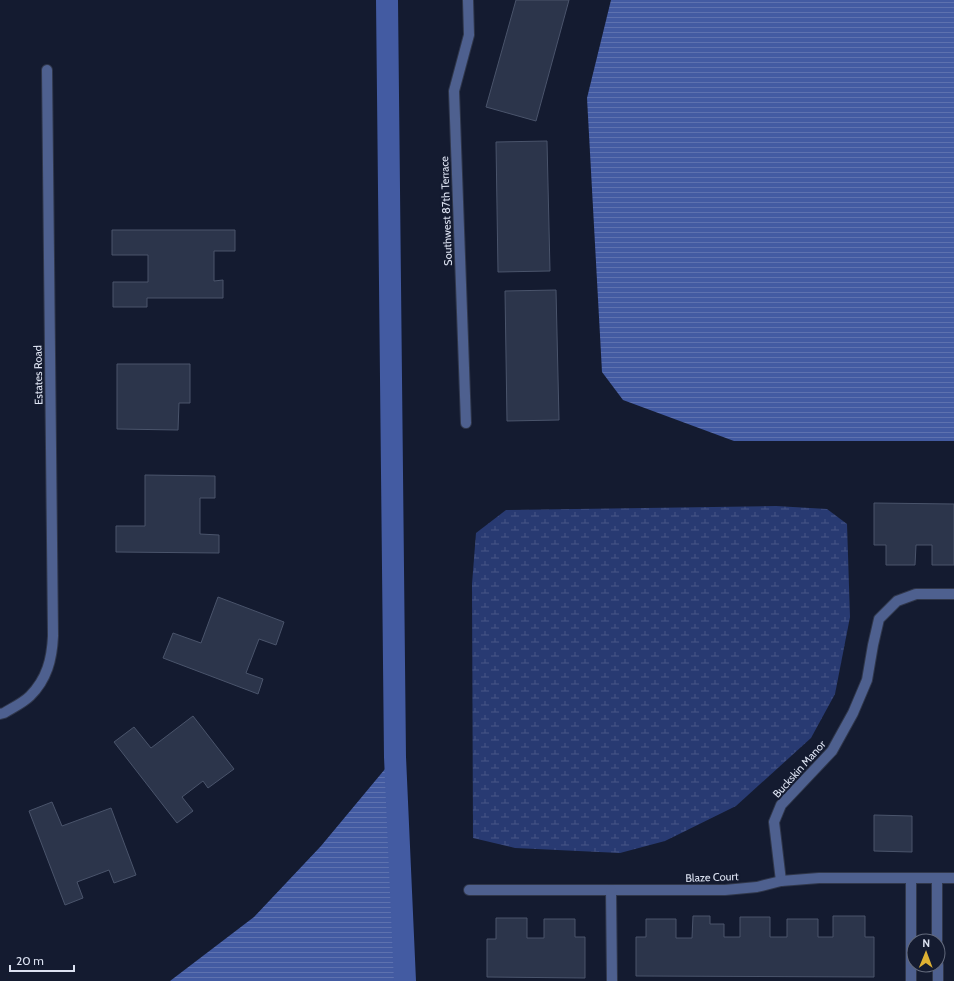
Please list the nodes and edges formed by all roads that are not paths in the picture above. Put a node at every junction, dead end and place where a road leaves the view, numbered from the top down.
1 (468, 0) edge
2 (47, 70) dead end
3 (466, 423) dead end
4 (954, 594) edge
5 (0, 714) edge
6 (911, 878) junction
7 (937, 878) junction
8 (954, 878) edge
9 (781, 881) junction
10 (469, 890) dead end
11 (611, 890) junction
12 (937, 933) edge
13 (612, 981) edge
14 (912, 981) edge

1 - 3 street, Southwest 87th Terrace
2 - 5 street, Estates Road
4 - 9 street, Buckskin Manor
6 - 7 street, Blaze Court
6 - 9 street, Blaze Court
6 - 14 street
7 - 8 street, Blaze Court
7 - 12 street
9 - 11 street, Blaze Court
10 - 11 street, Blaze Court
11 - 13 street

